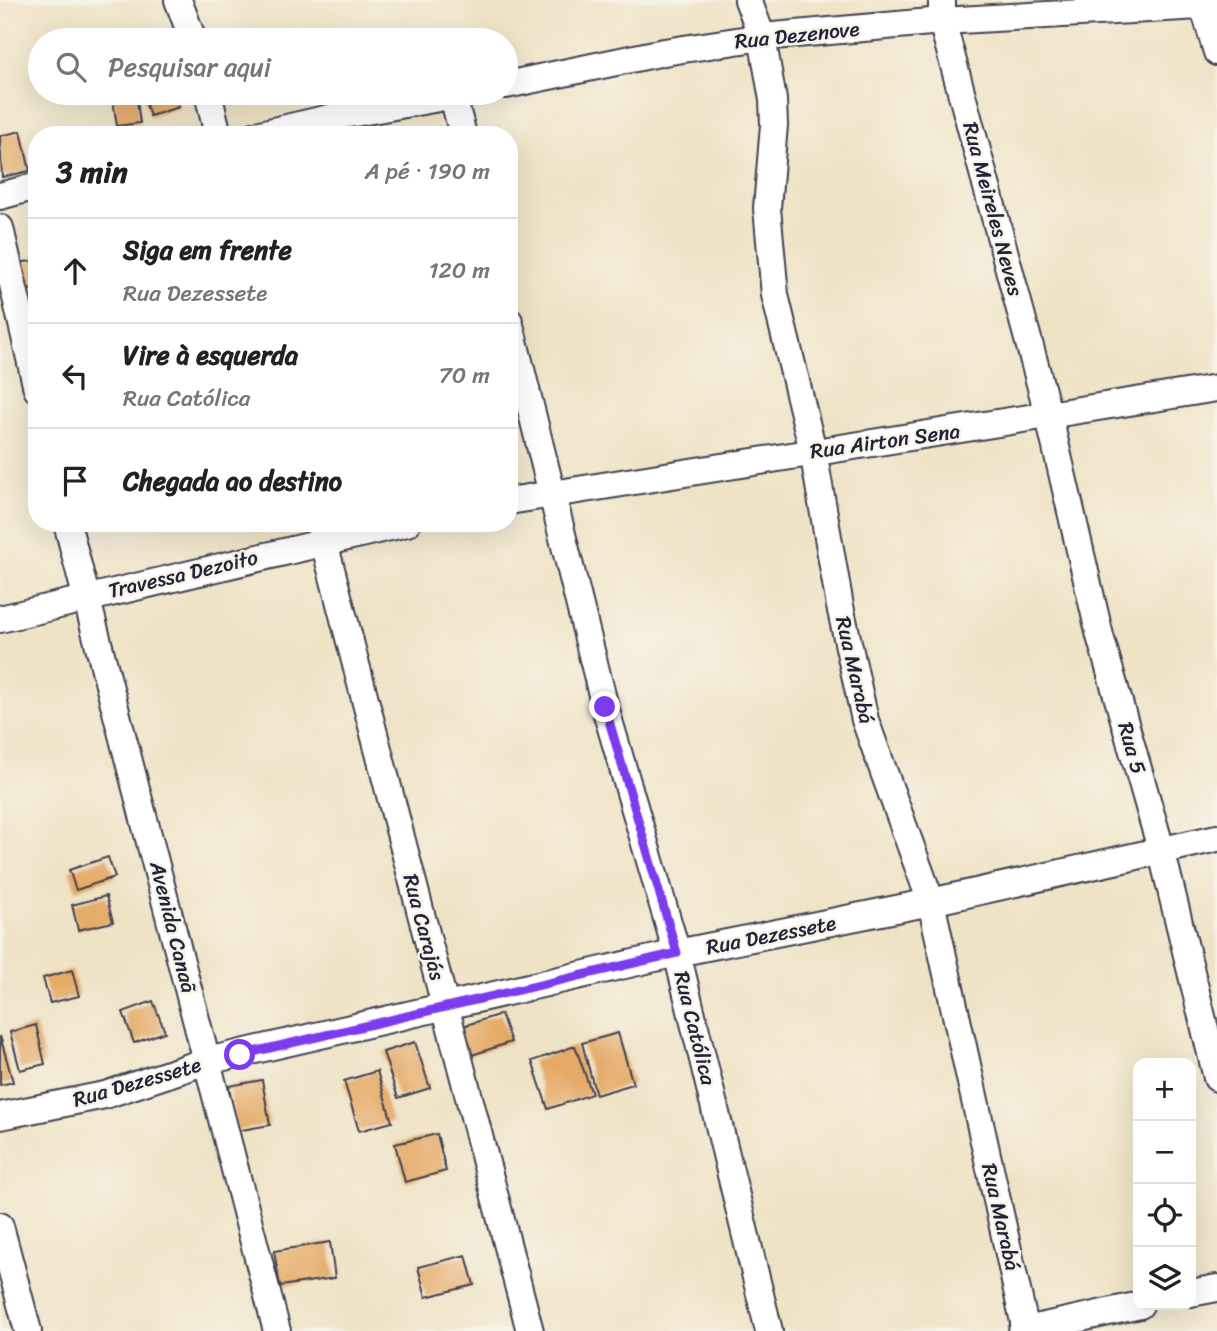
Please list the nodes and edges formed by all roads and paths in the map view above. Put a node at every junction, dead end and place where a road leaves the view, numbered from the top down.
1 (178, 0) edge
2 (748, 0) edge
3 (1210, 4) edge
4 (942, 10) edge
5 (188, 28) edge
6 (762, 37) junction
7 (1217, 52) edge
8 (518, 82) edge
9 (211, 105) edge
10 (399, 105) edge
11 (461, 105) edge
12 (216, 126) edge
13 (295, 126) edge
14 (462, 126) edge
15 (28, 188) edge
16 (0, 196) edge
17 (0, 228) edge
18 (28, 350) edge
19 (518, 357) edge
20 (1217, 387) edge
21 (1049, 417) junction
22 (813, 451) junction
23 (552, 492) junction
24 (518, 500) edge
25 (69, 532) edge
26 (321, 532) edge
27 (84, 598) junction
28 (0, 619) edge
29 (1217, 838) edge
30 (1161, 849) junction
31 (931, 902) junction
32 (677, 953) junction
33 (445, 1006) junction
34 (207, 1061) junction
35 (1217, 1078) edge
36 (0, 1116) edge
37 (0, 1226) edge
38 (1217, 1288) edge
39 (1196, 1292) edge
40 (1133, 1307) edge
41 (29, 1331) edge
42 (277, 1331) edge
43 (530, 1331) edge
44 (769, 1331) edge
45 (1025, 1331) edge

1 - 5 street
2 - 6 street, Rua Marabá
3 - 4 street, Rua Dezenove
3 - 7 street
4 - 6 street, Rua Dezenove
4 - 21 street, Rua Meireles Neves
6 - 8 street, Rua Dezenove
6 - 22 street, Rua Marabá
9 - 12 street
10 - 13 street
11 - 14 street
15 - 16 street
17 - 18 street
19 - 23 street, Rua Católica
20 - 21 street, Rua Airton Sena
21 - 22 street, Rua Airton Sena
21 - 30 street, Rua 5
22 - 23 street, Rua Airton Sena
22 - 31 street, Rua Marabá
23 - 24 street
23 - 32 street, Rua Católica
25 - 27 street, Avenida Canaã
26 - 27 street, Travessa Dezoito
26 - 33 street, Rua Carajás
27 - 28 street, Travessa Dezoito
27 - 34 street, Avenida Canaã
29 - 30 street, Rua Dezessete
30 - 31 street, Rua Dezessete
30 - 35 street, Rua 5
31 - 32 street, Rua Dezessete
31 - 45 street, Rua Marabá
32 - 33 street, Rua Dezessete
32 - 44 street, Rua Católica
33 - 34 street, Rua Dezessete
33 - 43 street, Rua Carajás
34 - 36 street, Rua Dezessete
34 - 42 street, Avenida Canaã
37 - 41 street
38 - 39 street
40 - 45 street

